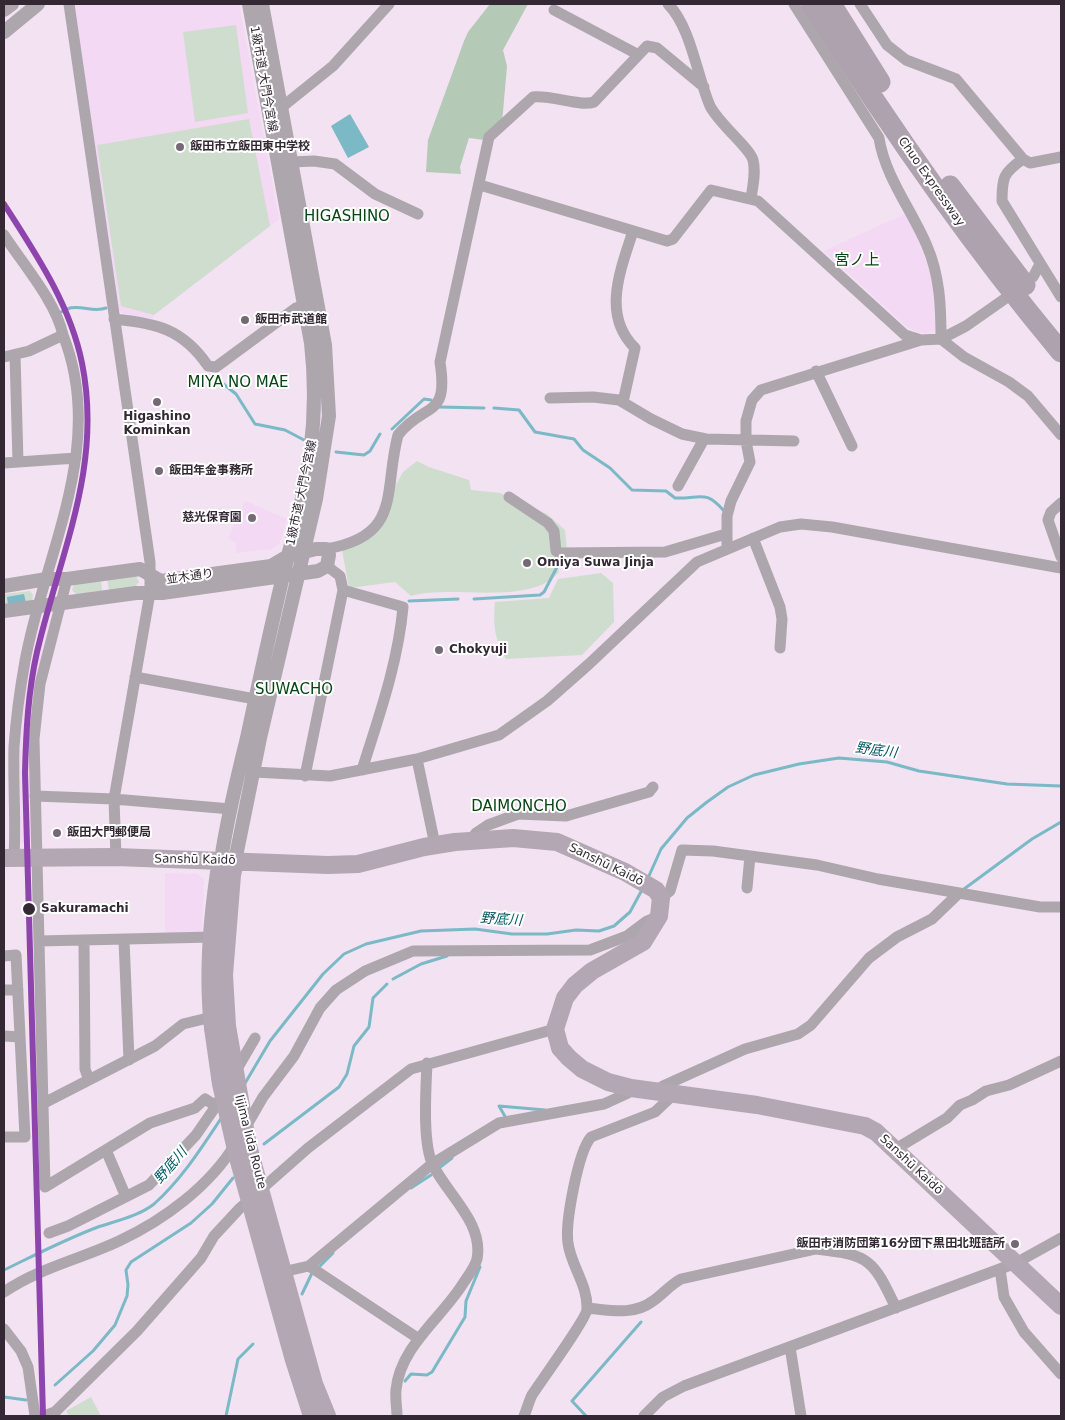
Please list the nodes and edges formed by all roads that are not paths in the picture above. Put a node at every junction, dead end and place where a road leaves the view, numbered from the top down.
1 (12, 4) edge
2 (38, 4) edge
3 (68, 4) edge
4 (250, 4) edge
5 (262, 4) edge
6 (389, 4) edge
7 (668, 4) edge
8 (794, 4) edge
9 (812, 4) edge
10 (831, 4) edge
11 (860, 4) edge
12 (4, 10) edge
13 (554, 10) dead end
14 (4, 32) edge
15 (637, 54) junction
16 (704, 87) junction
17 (282, 107) junction
18 (1061, 157) edge
19 (1023, 159) junction
20 (292, 162) junction
21 (480, 185) junction
22 (751, 198) junction
23 (418, 214) dead end
24 (633, 231) junction
25 (4, 235) edge
26 (1040, 264) junction
27 (1033, 277) dead end
28 (1061, 297) edge
29 (1006, 298) dead end
30 (304, 305) junction
31 (114, 318) junction
32 (1061, 332) edge
33 (63, 335) junction
34 (941, 339) junction
35 (921, 340) junction
36 (1061, 352) edge
37 (10, 356) edge
38 (816, 371) junction
39 (550, 398) dead end
40 (622, 402) junction
41 (1061, 435) edge
42 (704, 439) junction
43 (746, 441) junction
44 (794, 441) dead end
45 (852, 446) dead end
46 (76, 458) junction
47 (18, 462) junction
48 (4, 463) edge
49 (678, 486) dead end
50 (509, 497) dead end
51 (1061, 503) edge
52 (726, 534) junction
53 (753, 538) junction
54 (326, 549) junction
55 (727, 549) junction
56 (303, 554) junction
57 (288, 556) junction
58 (1061, 557) edge
59 (327, 566) junction
60 (1061, 568) edge
61 (148, 574) junction
62 (299, 574) junction
63 (284, 575) junction
64 (47, 578) junction
65 (67, 579) junction
66 (4, 586) edge
67 (343, 590) junction
68 (150, 593) junction
69 (61, 604) junction
70 (38, 606) junction
71 (4, 611) edge
72 (780, 648) dead end
73 (136, 677) junction
74 (255, 699) junction
75 (417, 759) junction
76 (362, 770) junction
77 (254, 772) junction
78 (305, 776) junction
79 (653, 787) dead end
80 (9, 793) edge
81 (35, 796) junction
82 (114, 798) junction
83 (231, 809) junction
84 (470, 840) junction
85 (435, 845) junction
86 (750, 856) junction
87 (38, 857) junction
88 (116, 857) junction
89 (9, 858) edge
90 (228, 860) junction
91 (747, 888) dead end
92 (959, 893) junction
93 (658, 894) junction
94 (1061, 907) edge
95 (659, 916) junction
96 (213, 938) junction
97 (39, 940) junction
98 (124, 940) junction
99 (84, 941) junction
100 (4, 956) edge
101 (4, 990) edge
102 (18, 990) junction
103 (217, 1024) junction
104 (555, 1029) junction
105 (4, 1036) edge
106 (20, 1037) junction
107 (255, 1038) dead end
108 (128, 1060) junction
109 (1061, 1061) edge
110 (427, 1064) junction
111 (88, 1080) junction
112 (631, 1088) junction
113 (667, 1092) junction
114 (44, 1103) junction
115 (216, 1106) junction
116 (4, 1137) edge
117 (106, 1150) junction
118 (894, 1150) junction
119 (432, 1164) junction
120 (256, 1195) junction
121 (126, 1197) junction
122 (49, 1233) dead end
123 (1061, 1238) edge
124 (309, 1266) junction
125 (1008, 1266) junction
126 (282, 1272) junction
127 (4, 1292) edge
128 (1061, 1306) edge
129 (588, 1308) junction
130 (896, 1308) junction
131 (4, 1329) edge
132 (419, 1339) junction
133 (790, 1347) junction
134 (1061, 1374) edge
135 (51, 1415) edge
136 (35, 1416) edge
137 (312, 1416) edge
138 (327, 1416) edge
139 (397, 1416) edge
140 (524, 1416) edge
141 (644, 1416) edge
142 (801, 1416) edge

1 - 12 street
2 - 14 street
3 - 31 street
4 - 30 street, 1級市道 大門今宮線
5 - 17 street
6 - 17 street
7 - 16 street
8 - 34 street
9 - 36 highway, Chuo Expressway
10 - 32 highway, Chuo Expressway
11 - 19 street
13 - 15 street
15 - 16 street
15 - 21 street
16 - 22 street
17 - 20 street
18 - 19 street
19 - 26 street
20 - 23 street
20 - 56 street
21 - 24 street
21 - 54 street
22 - 24 street
22 - 35 street
24 - 40 street
25 - 33 street
26 - 27 street
26 - 28 street
29 - 34 street
30 - 31 street
30 - 57 street, 1級市道 大門今宮線
31 - 61 street
33 - 37 street
33 - 46 street
34 - 35 street
34 - 41 street
35 - 38 street
37 - 47 street
38 - 43 street
38 - 45 street
39 - 40 street
40 - 42 street
42 - 43 street
42 - 49 street
43 - 44 street
43 - 52 street
46 - 47 street
46 - 64 street
47 - 48 street
50 - 52 street
51 - 58 street
52 - 55 street
53 - 55 street
53 - 60 street
53 - 72 street
54 - 56 street, 並木通り
54 - 59 street
55 - 75 street
56 - 57 street, 並木通り
56 - 62 street
57 - 61 street, 並木通り
57 - 63 street, 1級市道 大門今宮線
59 - 62 street, 並木通り
59 - 67 street
61 - 65 street, 並木通り
61 - 68 street
62 - 63 street, 並木通り
62 - 77 street
63 - 68 street, 並木通り
63 - 74 street, 1級市道 大門今宮線
64 - 65 street, 並木通り
64 - 66 street, 並木通り
64 - 70 street
65 - 69 street
67 - 76 street
67 - 78 street
68 - 69 street, 並木通り
68 - 73 street
69 - 70 street, 並木通り
69 - 81 street
70 - 71 street, 並木通り
70 - 80 street
73 - 74 street
73 - 82 street
74 - 83 street, 1級市道 大門今宮線
75 - 76 street
75 - 85 street
76 - 78 street
77 - 78 street
77 - 90 street
79 - 84 street
80 - 89 street
81 - 82 street
81 - 87 street
82 - 83 street
82 - 88 street
83 - 90 street, 1級市道 大門今宮線
84 - 85 main road, Sanshū Kaidō
84 - 93 main road, Sanshū Kaidō
85 - 90 main road, Sanshū Kaidō
86 - 91 street
86 - 92 street
86 - 93 street
87 - 88 main road, Sanshū Kaidō
87 - 89 main road, Sanshū Kaidō
87 - 97 street
88 - 90 main road, Sanshū Kaidō
90 - 96 main road, Iijima Iida Route
90 - 103 main road, Iijima Iida Route
92 - 94 street
92 - 113 street
93 - 95 main road
95 - 104 main road
95 - 127 street
96 - 98 street
96 - 103 main road, Iijima Iida Route
97 - 99 street
97 - 114 street
98 - 99 street
98 - 108 street
99 - 111 street
100 - 102 street
101 - 102 street
102 - 106 street
103 - 108 street
103 - 120 main road, Iijima Iida Route, bridge
104 - 110 street
104 - 112 main road, Sanshū Kaidō
105 - 106 street
106 - 116 street
107 - 115 street
108 - 111 street
109 - 118 street
110 - 119 street
110 - 120 street
111 - 114 street
112 - 113 main road, Sanshū Kaidō
112 - 119 street
113 - 118 main road, Sanshū Kaidō
113 - 129 street
114 - 117 street
115 - 117 street
115 - 121 street
117 - 121 street
118 - 125 main road, Sanshū Kaidō
119 - 124 street
119 - 132 street
120 - 126 main road, Iijima Iida Route
120 - 135 street
120 - 137 main road, Iijima Iida Route
121 - 122 street
123 - 125 street
124 - 126 street
124 - 132 street
125 - 128 main road, Sanshū Kaidō
125 - 130 street
125 - 134 street
126 - 138 main road, Iijima Iida Route
129 - 130 street
129 - 140 street
130 - 133 street
131 - 136 street
132 - 139 street
133 - 141 street
133 - 142 street

